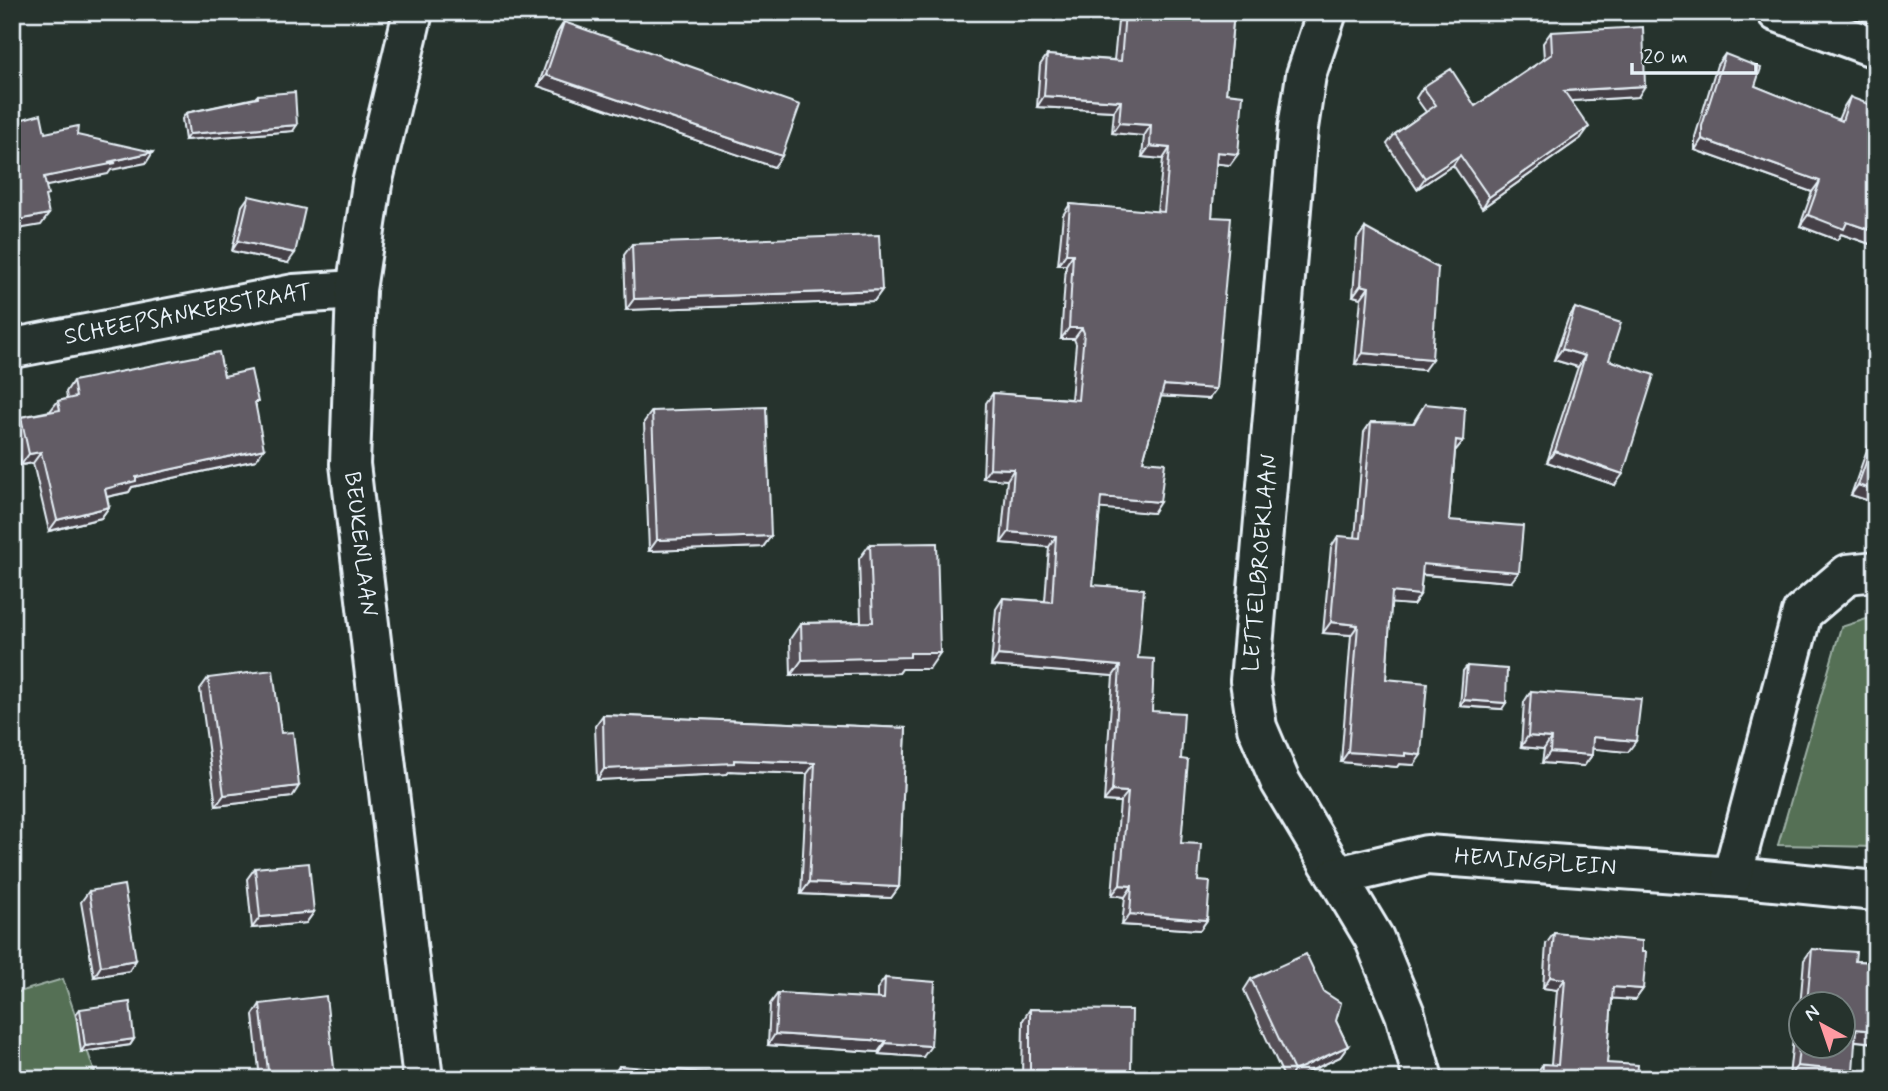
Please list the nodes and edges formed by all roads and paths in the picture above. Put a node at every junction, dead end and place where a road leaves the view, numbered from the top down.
1 (413, 12) edge
2 (1327, 12) edge
3 (1777, 12) edge
4 (1876, 48) edge
5 (356, 289) junction
6 (19, 347) dead end
7 (1876, 571) edge
8 (1338, 876) junction
9 (1732, 877) junction
10 (1876, 891) edge
11 (423, 1079) edge
12 (1423, 1079) edge

1 - 5 street, BEUKENLAAN
2 - 8 street, LETTELBROEKLAAN
3 - 4 street
5 - 6 street, SCHEEPSANKERSTRAAT
5 - 11 street, BEUKENLAAN
7 - 9 street
8 - 9 street, HEMINGPLEIN
8 - 12 street, LETTELBROEKLAAN
9 - 10 street, HEMINGPLEIN

